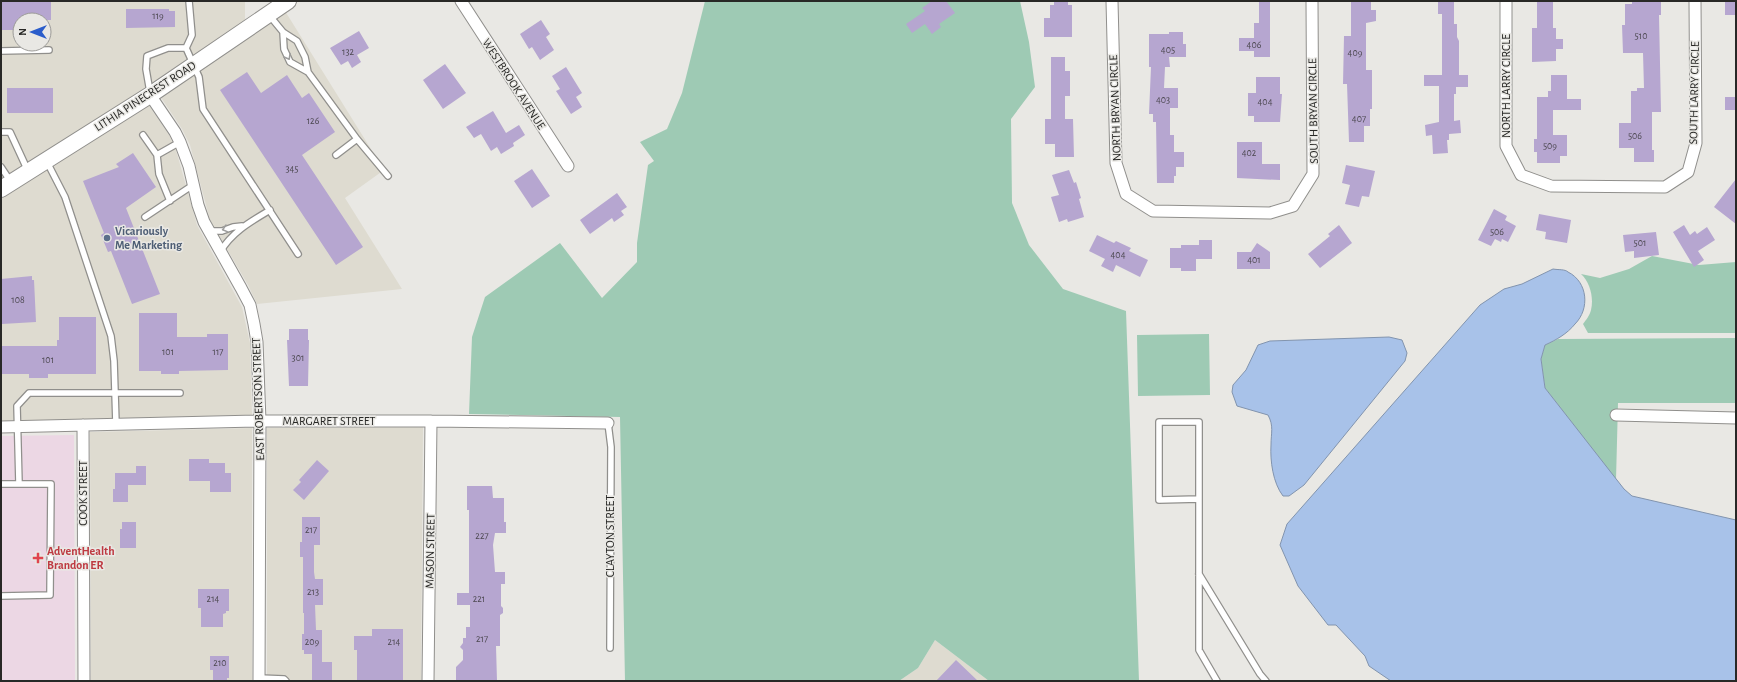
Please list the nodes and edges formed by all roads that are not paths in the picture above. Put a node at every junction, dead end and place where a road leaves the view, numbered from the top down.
1 (189, 1) edge
2 (288, 1) edge
3 (461, 1) edge
4 (1112, 1) edge
5 (1312, 1) edge
6 (1506, 1) edge
7 (1695, 1) edge
8 (268, 14) junction
9 (283, 32) junction
10 (186, 48) junction
11 (1, 51) edge
12 (12, 51) edge
13 (193, 65) junction
14 (308, 72) junction
15 (150, 95) junction
16 (1, 132) edge
17 (143, 135) dead end
18 (357, 138) junction
19 (180, 142) junction
20 (158, 155) junction
21 (336, 155) dead end
22 (46, 160) junction
23 (568, 166) dead end
24 (1, 167) edge
25 (28, 171) junction
26 (388, 176) dead end
27 (193, 185) junction
28 (6, 186) edge
29 (1607, 186) joint
30 (170, 201) junction
31 (270, 210) junction
32 (1212, 212) joint
33 (145, 217) dead end
34 (242, 226) junction
35 (208, 230) junction
36 (220, 252) junction
37 (298, 254) dead end
38 (180, 392) dead end
39 (115, 393) junction
40 (1616, 415) dead end
41 (1736, 418) edge
42 (260, 421) junction
43 (431, 421) junction
44 (608, 423) joint
45 (116, 424) junction
46 (83, 425) junction
47 (18, 427) junction
48 (1, 428) edge
49 (1, 484) edge
50 (19, 484) junction
51 (1199, 499) junction
52 (1199, 574) junction
53 (1, 596) edge
54 (610, 648) dead end
55 (259, 680) edge
56 (84, 681) edge
57 (286, 681) edge
58 (428, 681) edge
59 (1217, 681) edge
60 (1266, 681) edge

1 - 10 lane
2 - 8 main road, LITHIA PINECREST ROAD
3 - 23 street, WESTBROOK AVENUE
4 - 32 street, NORTH BRYAN CIRCLE
5 - 32 street, SOUTH BRYAN CIRCLE
6 - 29 street, NORTH LARRY CIRCLE
7 - 29 street, SOUTH LARRY CIRCLE
8 - 9 lane
8 - 13 main road, LITHIA PINECREST ROAD
9 - 14 lane
9 -> 14 lane
10 - 13 lane
10 - 15 lane
11 - 12 lane
13 - 15 main road, LITHIA PINECREST ROAD
13 - 31 lane
14 - 18 lane
15 - 19 street, EAST ROBERTSON STREET
15 - 22 main road, LITHIA PINECREST ROAD
16 - 25 lane
17 - 20 lane
18 - 21 lane
18 - 26 lane
19 - 20 lane
19 - 27 street, EAST ROBERTSON STREET
20 - 30 lane
22 - 25 main road, LITHIA PINECREST ROAD
22 - 39 lane
24 - 28 lane
25 - 28 main road, LITHIA PINECREST ROAD
27 - 30 lane
27 - 35 street, EAST ROBERTSON STREET
30 - 33 lane
31 - 34 lane
31 - 37 lane
34 -> 35 lane
34 - 36 lane
35 - 36 street, EAST ROBERTSON STREET
36 - 42 street, EAST ROBERTSON STREET
38 - 39 lane
39 - 45 lane
39 - 47 lane
40 - 41 street
42 - 43 street, MARGARET STREET
42 - 45 street, MARGARET STREET
42 - 55 street, EAST ROBERTSON STREET
43 - 44 street, MARGARET STREET
43 - 58 street, MASON STREET
44 - 54 lane, CLAYTON STREET
45 - 46 street, MARGARET STREET
46 - 47 street, MARGARET STREET
46 - 56 street, COOK STREET
47 - 48 street, MARGARET STREET
47 - 50 lane
49 - 50 lane
50 - 53 lane
51 - 51 lane
51 - 52 lane
52 - 59 lane
52 - 60 lane
55 - 57 lane

